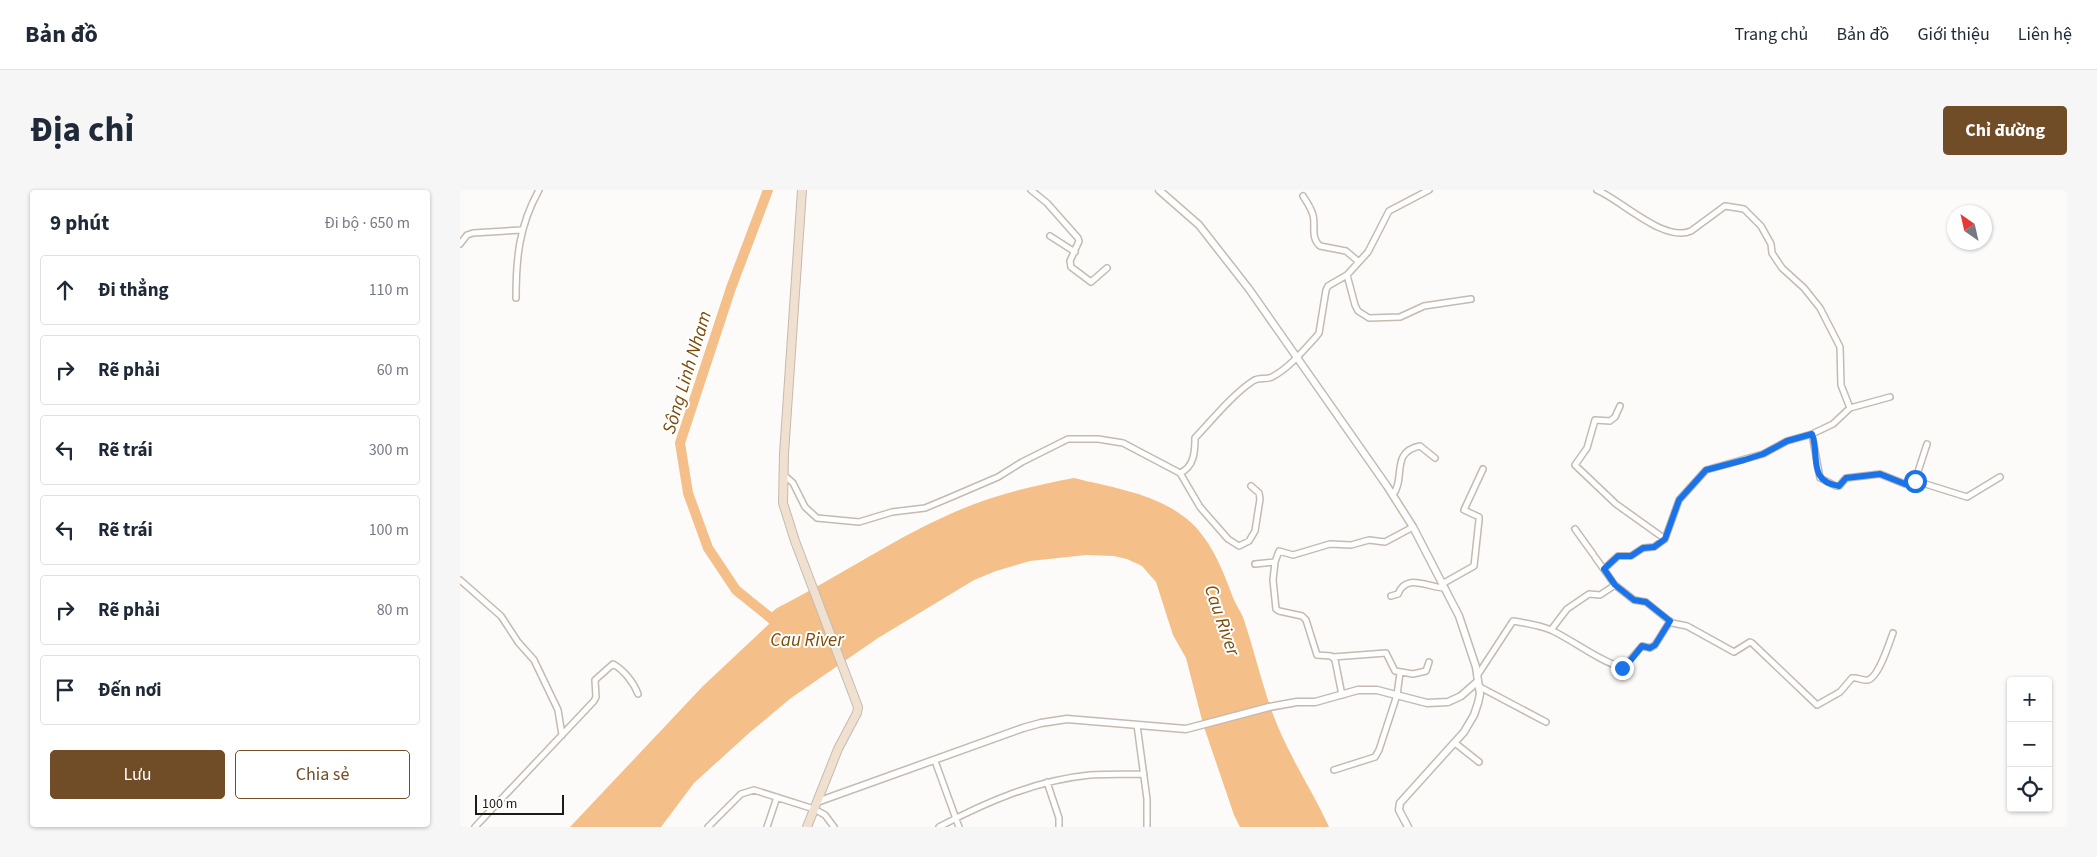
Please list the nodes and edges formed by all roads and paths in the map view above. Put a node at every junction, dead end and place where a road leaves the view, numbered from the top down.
1 (539, 190) edge
2 (802, 190) edge
3 (1031, 190) edge
4 (1159, 190) edge
5 (1429, 190) edge
6 (1597, 190) edge
7 (1303, 196) dead end
8 (521, 230) junction
9 (1050, 236) dead end
10 (460, 244) edge
11 (1074, 252) junction
12 (1359, 262) junction
13 (1107, 268) dead end
14 (1347, 275) junction
15 (516, 298) dead end
16 (1471, 299) dead end
17 (1297, 357) junction
18 (1890, 397) dead end
19 (1620, 406) dead end
20 (1850, 408) junction
21 (1812, 434) junction
22 (1927, 444) dead end
23 (1435, 458) dead end
24 (1483, 469) dead end
25 (1180, 473) junction
26 (783, 474) junction
27 (2000, 477) dead end
28 (1915, 481) junction
29 (1251, 486) dead end
30 (1392, 495) junction
31 (1413, 527) junction
32 (1576, 529) dead end
33 (1665, 539) junction
34 (1275, 562) junction
35 (1255, 564) dead end
36 (1604, 569) junction
37 (460, 580) edge
38 (1615, 585) junction
39 (1443, 586) junction
40 (1390, 596) dead end
41 (1670, 621) junction
42 (1551, 630) junction
43 (1893, 633) dead end
44 (1333, 657) junction
45 (1429, 662) dead end
46 (1400, 673) junction
47 (1477, 682) junction
48 (638, 694) dead end
49 (1342, 695) junction
50 (1396, 695) junction
51 (1546, 722) dead end
52 (1137, 725) junction
53 (562, 736) junction
54 (1455, 743) junction
55 (935, 761) junction
56 (1479, 762) dead end
57 (1334, 770) dead end
58 (1144, 774) junction
59 (1046, 782) junction
60 (777, 797) junction
61 (816, 805) junction
62 (956, 818) junction
63 (475, 827) edge
64 (708, 827) edge
65 (766, 827) edge
66 (807, 827) edge
67 (834, 827) edge
68 (939, 827) edge
69 (960, 827) edge
70 (1059, 827) edge
71 (1147, 827) edge
72 (1408, 827) edge

1 - 8 street
2 - 26 main road
3 - 11 street
4 - 17 street
5 - 12 street
6 - 20 street
7 - 12 street
8 - 10 street
8 - 15 street
9 - 11 street
11 - 13 street
12 - 14 street
14 - 16 street
14 - 17 street
17 - 25 street
17 - 30 street
18 - 20 street
19 - 33 street
20 - 21 street
21 - 28 street
21 - 33 street
22 - 28 street
23 - 30 street
24 - 39 street
25 - 26 street
25 - 29 street
26 - 61 main road
27 - 28 street
30 - 31 street
31 - 34 street
31 - 39 street
32 - 36 street
33 - 36 street
34 - 35 street
34 - 44 street
36 - 38 street
37 - 53 street
38 - 41 street
38 - 42 street
39 - 40 street
39 - 47 street
41 - 42 street
41 - 43 street
42 - 47 street
44 - 46 street
44 - 49 street
45 - 46 street
46 - 50 street
47 - 50 street
47 - 51 street
47 - 54 street
48 - 53 street
49 - 50 street
49 - 52 street
50 - 57 street
52 - 55 street
52 - 58 street
53 - 63 street
54 - 56 street
54 - 72 street
55 - 61 street
55 - 62 street
58 - 59 street
58 - 71 street
59 - 62 street
59 - 70 street
60 - 61 street
60 - 64 street
60 - 65 street
61 - 66 main road
61 - 67 street
62 - 68 street
62 - 69 street

